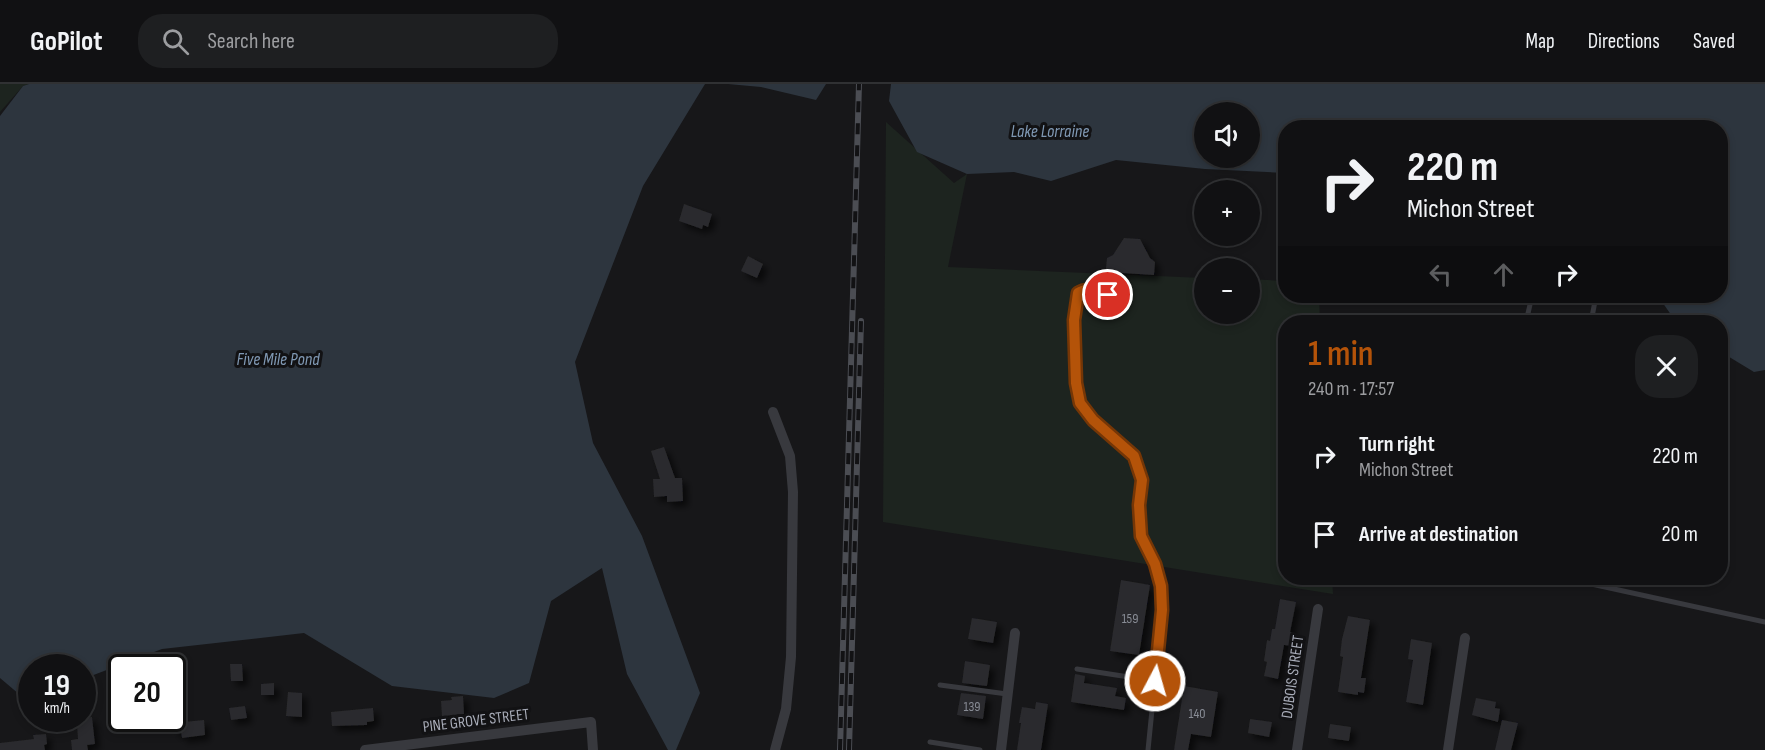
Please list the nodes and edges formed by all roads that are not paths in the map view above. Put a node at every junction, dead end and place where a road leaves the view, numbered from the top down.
1 (1126, 296) dead end
2 (773, 412) dead end
3 (1596, 585) edge
4 (1318, 609) dead end
5 (1765, 622) edge
6 (1015, 633) dead end
7 (1465, 638) dead end
8 (1077, 669) dead end
9 (1155, 681) junction
10 (940, 685) dead end
11 (1007, 694) junction
12 (930, 742) dead end
13 (365, 750) edge
14 (593, 750) edge
15 (775, 750) edge
16 (980, 750) edge
17 (1001, 750) edge
18 (1148, 750) edge
19 (1297, 750) edge
20 (1448, 750) edge

1 - 9 lane
2 - 15 street
3 - 5 lane
4 - 19 street, DUBOIS STREET
6 - 11 street
7 - 20 street
8 - 9 lane
9 - 18 lane
10 - 11 lane
11 - 17 street
12 - 16 lane
13 - 14 street, PINE GROVE STREET

